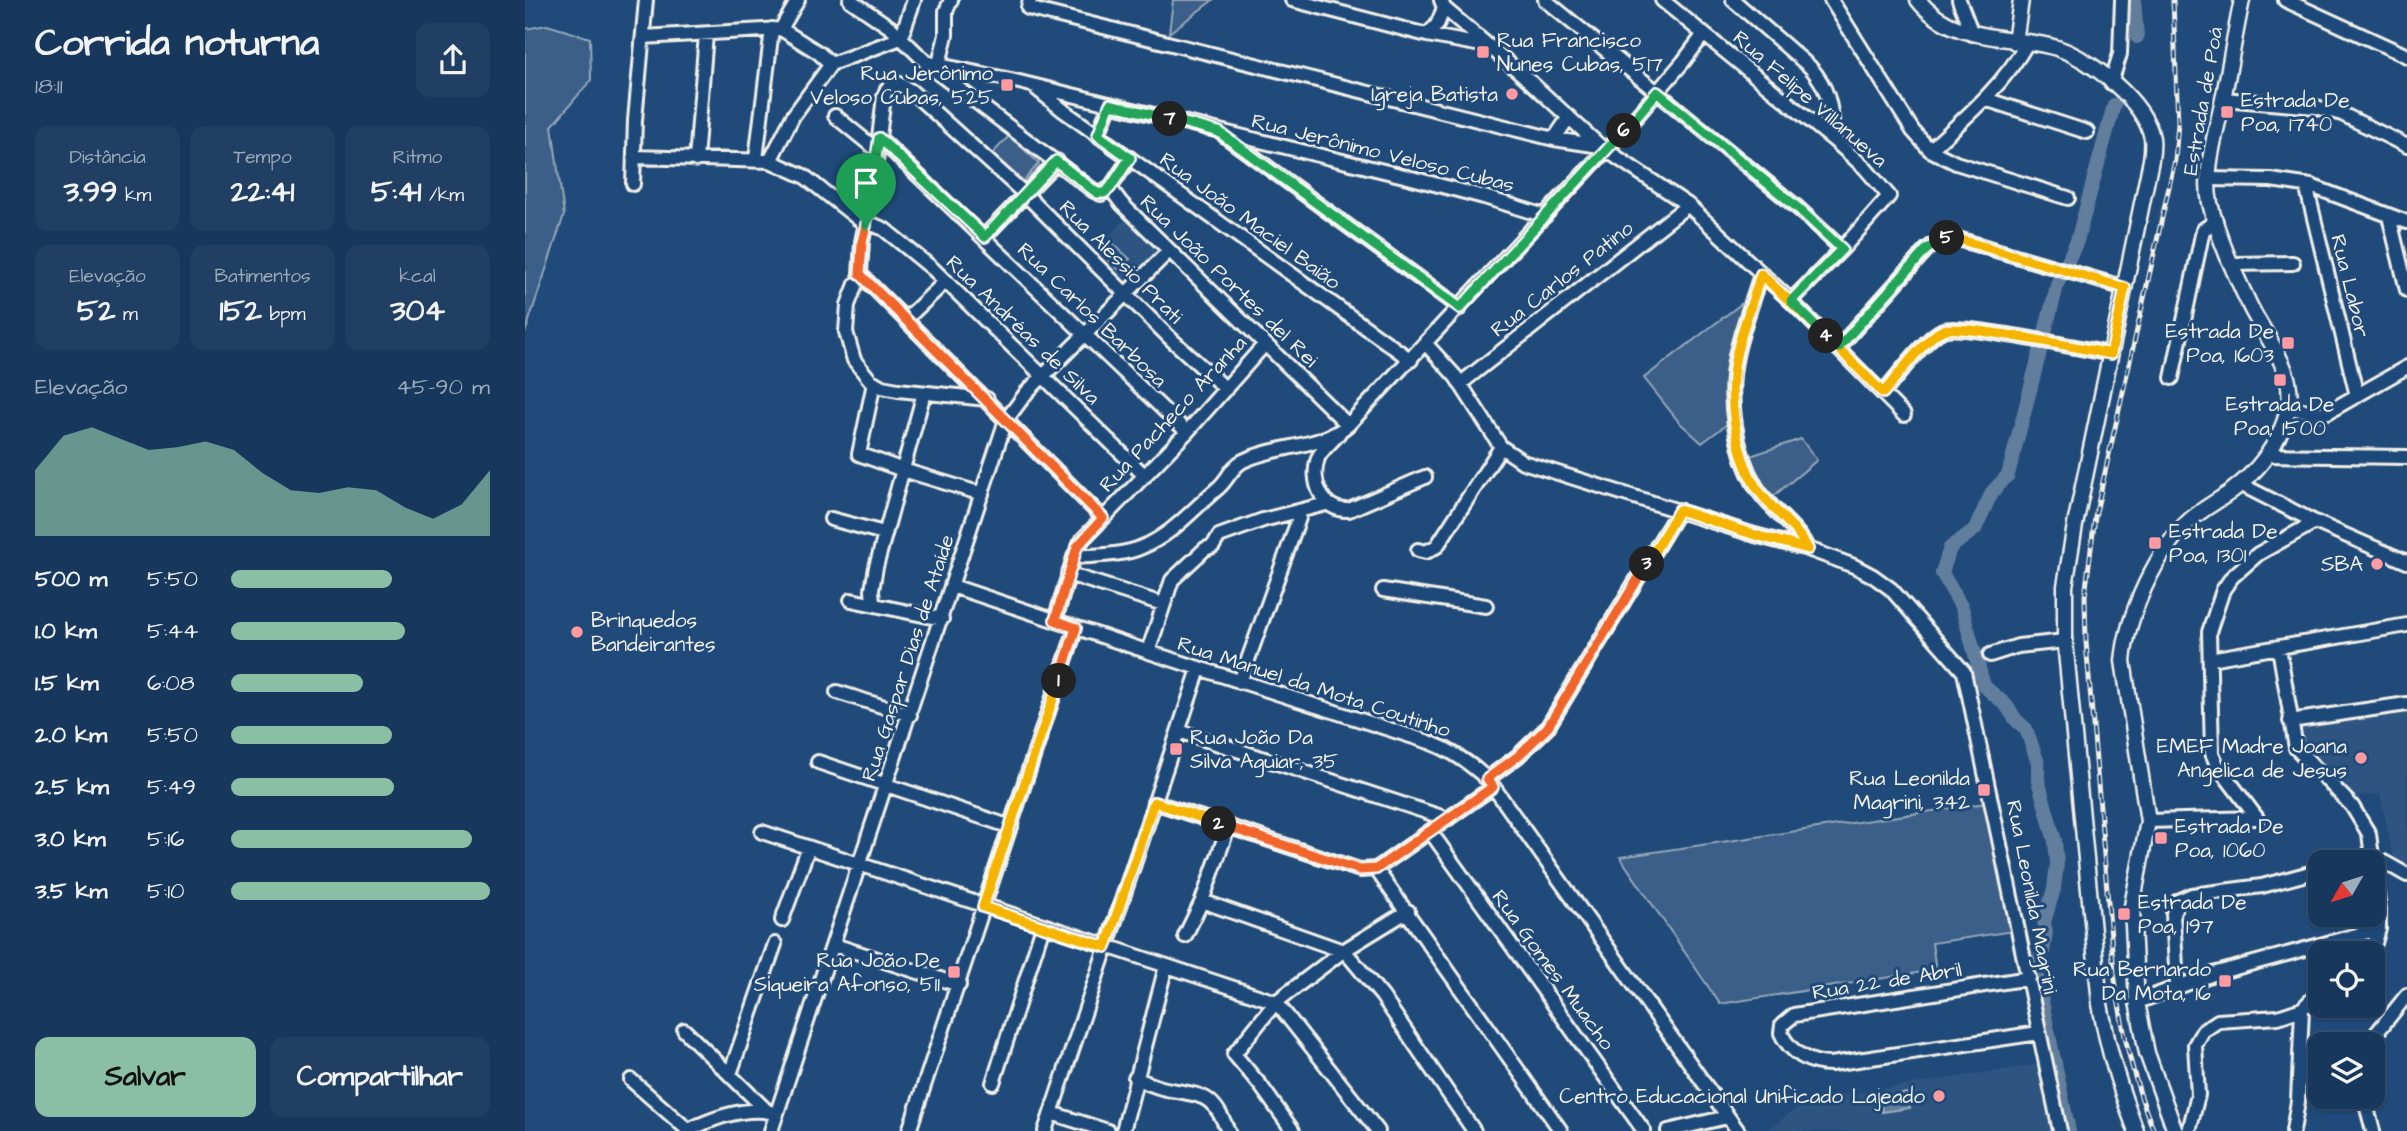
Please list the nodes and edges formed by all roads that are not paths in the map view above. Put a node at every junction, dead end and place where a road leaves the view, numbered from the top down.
1 (646, 0) edge
2 (798, 0) edge
3 (850, 0) edge
4 (914, 0) edge
5 (951, 0) edge
6 (1292, 0) edge
7 (1545, 0) edge
8 (1662, 0) edge
9 (1733, 0) edge
10 (1831, 0) edge
11 (1918, 0) edge
12 (1959, 0) edge
13 (2021, 0) edge
14 (2242, 0) edge
15 (2288, 0) edge
16 (2120, 1) edge
17 (1029, 4) edge
18 (1442, 4) edge
19 (776, 29) junction
20 (706, 34) junction
21 (1704, 34) junction
22 (1972, 34) junction
23 (1427, 35) junction
24 (643, 37) junction
25 (901, 38) junction
26 (2021, 42) junction
27 (1487, 46) junction
28 (2407, 56) edge
29 (925, 62) junction
30 (831, 64) junction
31 (939, 64) junction
32 (2112, 83) junction
33 (1034, 86) junction
34 (1657, 92) junction
35 (1985, 99) junction
36 (2224, 99) junction
37 (1110, 104) junction
38 (835, 116) dead end
39 (1569, 117) junction
40 (1219, 132) junction
41 (2087, 132) dead end
42 (1098, 135) junction
43 (1554, 139) junction
44 (1835, 141) junction
45 (879, 145) junction
46 (2407, 146) edge
47 (1603, 148) junction
48 (1930, 150) junction
49 (634, 158) junction
50 (1130, 158) junction
51 (756, 159) junction
52 (696, 160) junction
53 (771, 161) junction
54 (1056, 161) junction
55 (2208, 179) junction
56 (633, 184) dead end
57 (2306, 185) junction
58 (1110, 188) junction
59 (1026, 195) junction
60 (2068, 198) dead end
61 (1688, 205) junction
62 (1545, 216) junction
63 (2389, 216) junction
64 (2216, 221) junction
65 (2407, 222) edge
66 (866, 225) junction
67 (985, 237) junction
68 (1842, 249) junction
69 (1169, 251) junction
70 (2293, 263) dead end
71 (2233, 264) junction
72 (1761, 274) junction
73 (858, 279) junction
74 (946, 281) junction
75 (2125, 288) junction
76 (2407, 290) edge
77 (1126, 293) junction
78 (1791, 301) junction
79 (1460, 308) junction
80 (906, 319) junction
81 (1084, 334) junction
82 (1265, 344) junction
83 (1426, 344) junction
84 (1838, 348) junction
85 (2111, 354) junction
86 (1411, 360) junction
87 (2407, 367) edge
88 (1045, 376) junction
89 (2172, 378) dead end
90 (874, 383) junction
91 (1461, 384) junction
92 (1226, 389) junction
93 (924, 393) junction
94 (1883, 393) junction
95 (2357, 396) junction
96 (986, 400) junction
97 (2289, 408) junction
98 (1904, 415) dead end
99 (1006, 420) junction
100 (1344, 429) junction
101 (1187, 432) junction
102 (1501, 447) junction
103 (2268, 455) junction
104 (2407, 457) edge
105 (903, 470) junction
106 (1145, 475) junction
107 (1425, 477) dead end
108 (2240, 484) junction
109 (982, 494) junction
110 (1326, 504) junction
111 (1679, 510) junction
112 (1298, 512) junction
113 (1103, 518) junction
114 (831, 519) dead end
115 (2315, 522) junction
116 (884, 533) junction
117 (1808, 549) junction
118 (1418, 550) dead end
119 (1074, 557) junction
120 (2407, 562) edge
121 (1068, 574) junction
122 (952, 586) junction
123 (1383, 590) dead end
124 (851, 600) dead end
125 (873, 603) junction
126 (1163, 604) junction
127 (1486, 607) dead end
128 (941, 619) junction
129 (1055, 620) junction
130 (2407, 625) edge
131 (1076, 628) junction
132 (2066, 641) junction
133 (2279, 648) junction
134 (1148, 652) junction
135 (1990, 655) dead end
136 (2210, 659) junction
137 (1199, 669) junction
138 (1240, 682) junction
139 (837, 692) dead end
140 (2407, 704) edge
141 (910, 715) junction
142 (2290, 721) junction
143 (1178, 731) junction
144 (818, 762) dead end
145 (1490, 783) junction
146 (886, 785) junction
147 (1154, 802) junction
148 (1448, 819) junction
149 (2148, 821) junction
150 (1011, 827) junction
151 (1228, 828) junction
152 (1430, 831) junction
153 (762, 832) dead end
154 (808, 849) junction
155 (2371, 850) edge
156 (2385, 863) edge
157 (860, 866) junction
158 (1376, 869) junction
159 (2308, 874) edge
160 (2407, 875) edge
161 (1202, 901) junction
162 (983, 907) junction
163 (1408, 911) junction
164 (782, 920) dead end
165 (1043, 926) junction
166 (2379, 929) joint
167 (1185, 936) dead end
168 (2376, 941) edge
169 (775, 944) dead end
170 (834, 945) junction
171 (1106, 947) junction
172 (1343, 951) junction
173 (1166, 966) junction
174 (2029, 978) junction
175 (958, 985) junction
176 (2177, 985) junction
177 (2407, 995) edge
178 (1276, 1002) junction
179 (2137, 1002) junction
180 (2308, 1003) edge
181 (2302, 1009) junction
182 (684, 1030) dead end
183 (2377, 1032) edge
184 (2039, 1033) junction
185 (730, 1074) junction
186 (1135, 1078) junction
187 (631, 1080) dead end
188 (993, 1083) dead end
189 (2367, 1109) edge
190 (772, 1113) junction
191 (1051, 1113) junction
192 (1727, 1117) junction
193 (688, 1131) edge
194 (771, 1131) edge
195 (909, 1131) edge
196 (1045, 1131) edge
197 (1108, 1131) edge
198 (1123, 1131) edge
199 (1228, 1131) edge
200 (1293, 1131) edge
201 (1378, 1131) edge
202 (1474, 1131) edge
203 (1560, 1131) edge
204 (1644, 1131) edge
205 (1668, 1131) edge
206 (1738, 1131) edge
207 (2060, 1131) edge
208 (2136, 1131) edge
209 (2175, 1131) edge
210 (2189, 1131) edge
211 (2293, 1131) edge
212 (2373, 1131) edge

1 - 24 street
2 - 19 street
3 - 25 street
4 - 25 street
5 - 31 street
6 - 23 street
7 - 34 street
8 - 21 street, Rua Felipe Villanueva
9 - 44 street
10 - 48 street
11 - 22 main road
12 - 22 street
13 - 26 main road
14 - 36 main road, Estrada de Poá
15 - 28 street
16 - 32 street
17 - 43 street
18 - 23 street
18 - 27 street
19 - 20 street
19 - 30 street
19 - 51 street
20 - 24 street
20 - 52 street
21 - 34 street, Rua Felipe Villanueva
21 - 44 street, Rua Felipe Villanueva
22 - 26 main road
23 - 27 street
24 - 49 street
25 - 29 street
25 - 30 street
26 - 32 main road
26 - 35 street
27 - 39 street
29 - 31 street, Rua Jerônimo Veloso Cubas
29 - 54 street
30 - 53 street
31 - 33 street, Rua Jerônimo Veloso Cubas
32 - 75 main road
33 - 37 street, Rua Jerônimo Veloso Cubas
33 - 42 street, Rua João Maciel Baião
34 - 47 street, Rua Felipe Villanueva
34 - 68 street
35 - 41 street
35 - 48 street
36 - 46 street
36 - 55 main road, Estrada de Poá
37 - 40 street, Rua Jerônimo Veloso Cubas
37 - 42 street
38 - 45 street, Rua Carlos Barbosa
39 - 43 street
39 - 47 street
40 - 62 street, Rua Jerônimo Veloso Cubas
40 - 79 street
42 - 50 street, Rua João Maciel Baião
43 - 47 street
44 - 68 street, Rua Felipe Villanueva
45 - 59 street, Rua Alessio Prati
45 - 66 street
45 - 67 street, Rua Carlos Barbosa
47 - 61 street
47 - 62 street, Rua Felipe Villanueva
48 - 60 street
49 - 52 street, Rua Andréas de Silva
49 - 56 street
50 - 58 street, Rua João Portes del Rei
50 - 86 street, Rua João Maciel Baião
51 - 52 street, Rua Andréas de Silva
51 - 53 street, Rua Andréas de Silva
53 - 66 street, Rua Andréas de Silva
54 - 58 street
54 - 59 street
55 - 57 street
55 - 64 main road, Estrada de Poá
57 - 63 street
57 - 95 street, Rua Labor
58 - 69 street, Rua João Portes del Rei
59 - 67 street
59 - 77 street, Rua Alessio Prati
61 - 72 street
61 - 91 street, Rua Carlos Patino
62 - 79 street, Rua Felipe Villanueva
63 - 65 street
63 - 76 street
64 - 71 main road, Estrada de Poá
64 - 89 street
66 - 73 street
66 - 74 street, Rua Andréas de Silva
67 - 81 street, Rua Carlos Barbosa
68 - 78 street
69 - 77 street, Rua Gaspar Dias de Ataíde
69 - 82 street, Rua João Portes del Rei
70 - 71 street
71 - 97 main road, Estrada de Poá
72 - 78 street
72 - 117 street
73 - 80 street
73 - 90 street
74 - 80 street
74 - 88 street, Rua Andréas de Silva
75 - 84 street
75 - 85 main road
77 - 81 street, Rua Gaspar Dias de Ataíde
77 - 92 street, Rua Alessio Prati
78 - 84 street
79 - 83 street, Rua Felipe Villanueva
80 - 96 street
81 - 88 street, Rua Gaspar Dias de Ataíde
81 - 101 street, Rua Carlos Barbosa
82 - 92 street, Rua Pacheco Aranha
82 - 100 street, Rua João Portes del Rei
83 - 86 street, Rua Felipe Villanueva
83 - 91 street
84 - 94 street
85 - 94 street
85 - 132 main road
86 - 100 street, Rua Felipe Villanueva
87 - 95 street
88 - 99 street, Rua Gaspar Dias de Ataíde
88 - 106 street, Rua Andréas de Silva
90 - 93 street
90 - 105 street
91 - 102 street
92 - 101 street, Rua Pacheco Aranha
93 - 96 street
93 - 105 street
94 - 98 street
95 - 97 street
96 - 99 street
97 - 103 main road, Estrada de Poá
99 - 109 street, Rua Gaspar Dias de Ataíde
99 - 113 street
100 - 110 street, Rua Felipe Villanueva
100 - 119 street
101 - 106 street, Rua Pacheco Aranha
102 - 111 street
102 - 118 street
103 - 104 street
103 - 108 main road, Estrada de Poá
105 - 109 street
105 - 116 street
106 - 113 street, Rua Pacheco Aranha
107 - 110 street
108 - 115 street
108 - 149 main road, Estrada de Poá
109 - 122 street, Rua Gaspar Dias de Ataíde
110 - 112 street
111 - 117 street
111 - 145 street
112 - 126 street
112 - 138 street
113 - 119 street, Rua Pacheco Aranha
114 - 116 street
115 - 120 street
115 - 136 street
116 - 125 street
117 - 174 street, Rua Leonilda Magrini
119 - 121 street, Rua Pacheco Aranha
121 - 126 street
121 - 129 street, Rua Pacheco Aranha
122 - 128 street, Rua Gaspar Dias de Ataíde
122 - 129 street, Rua Manuel da Mota Coutinho
123 - 127 street
124 - 125 street
125 - 128 street
126 - 134 street
128 - 141 street, Rua Gaspar Dias de Ataíde
129 - 131 street, Rua Manuel da Mota Coutinho
130 - 133 street
131 - 134 street, Rua Manuel da Mota Coutinho
131 - 150 street
132 - 135 street
132 - 208 main road
133 - 136 street
133 - 142 street
134 - 137 street, Rua Manuel da Mota Coutinho
136 - 149 street
137 - 138 street, Rua Manuel da Mota Coutinho
137 - 143 street
138 - 145 street, Rua Manuel da Mota Coutinho
139 - 141 street
140 - 142 street
141 - 146 street, Rua Gaspar Dias de Ataíde
142 - 155 street
143 - 147 street
143 - 148 street
144 - 146 street
145 - 148 street
145 - 192 street, Rua Manuel da Mota Coutinho
146 - 150 street
146 - 157 street, Rua Gaspar Dias de Ataíde
147 - 151 street
147 - 171 street
148 - 152 street
149 - 179 main road, Estrada de Poá
150 - 162 street
151 - 158 street
151 - 161 street
152 - 158 street
152 - 204 street, Rua Gomes Muacho
153 - 154 street
154 - 157 street
154 - 164 street
156 - 160 street
157 - 162 street
157 - 170 street, Rua Gaspar Dias de Ataíde
158 - 163 street
159 - 176 street
161 - 167 street
161 - 172 street
162 - 165 street
162 - 175 street
163 - 172 street
163 - 203 street
165 - 171 street
165 - 188 street
166 - 168 street
166 - 176 street
169 - 185 street
170 - 175 street
170 - 190 street, Rua Gaspar Dias de Ataíde
171 - 173 street
171 - 191 street
172 - 178 street
172 - 202 street
173 - 178 street
173 - 186 street
174 - 184 street, Rua Leonilda Magrini
174 - 184 street, Rua 22 de Abril
175 - 195 street
176 - 179 street
177 - 183 street
178 - 200 street
178 - 201 street
179 - 209 main road, Estrada de Poá
180 - 181 street
181 - 210 street
181 - 211 street
182 - 185 street
184 - 207 street, Rua Leonilda Magrini
185 - 190 street
186 - 198 street
186 - 199 street
187 - 193 street
189 - 212 street
190 - 193 street
190 - 194 street, Rua Gaspar Dias de Ataíde
191 - 196 street
191 - 197 street
192 - 205 street
192 - 206 street, Rua Manuel da Mota Coutinho

